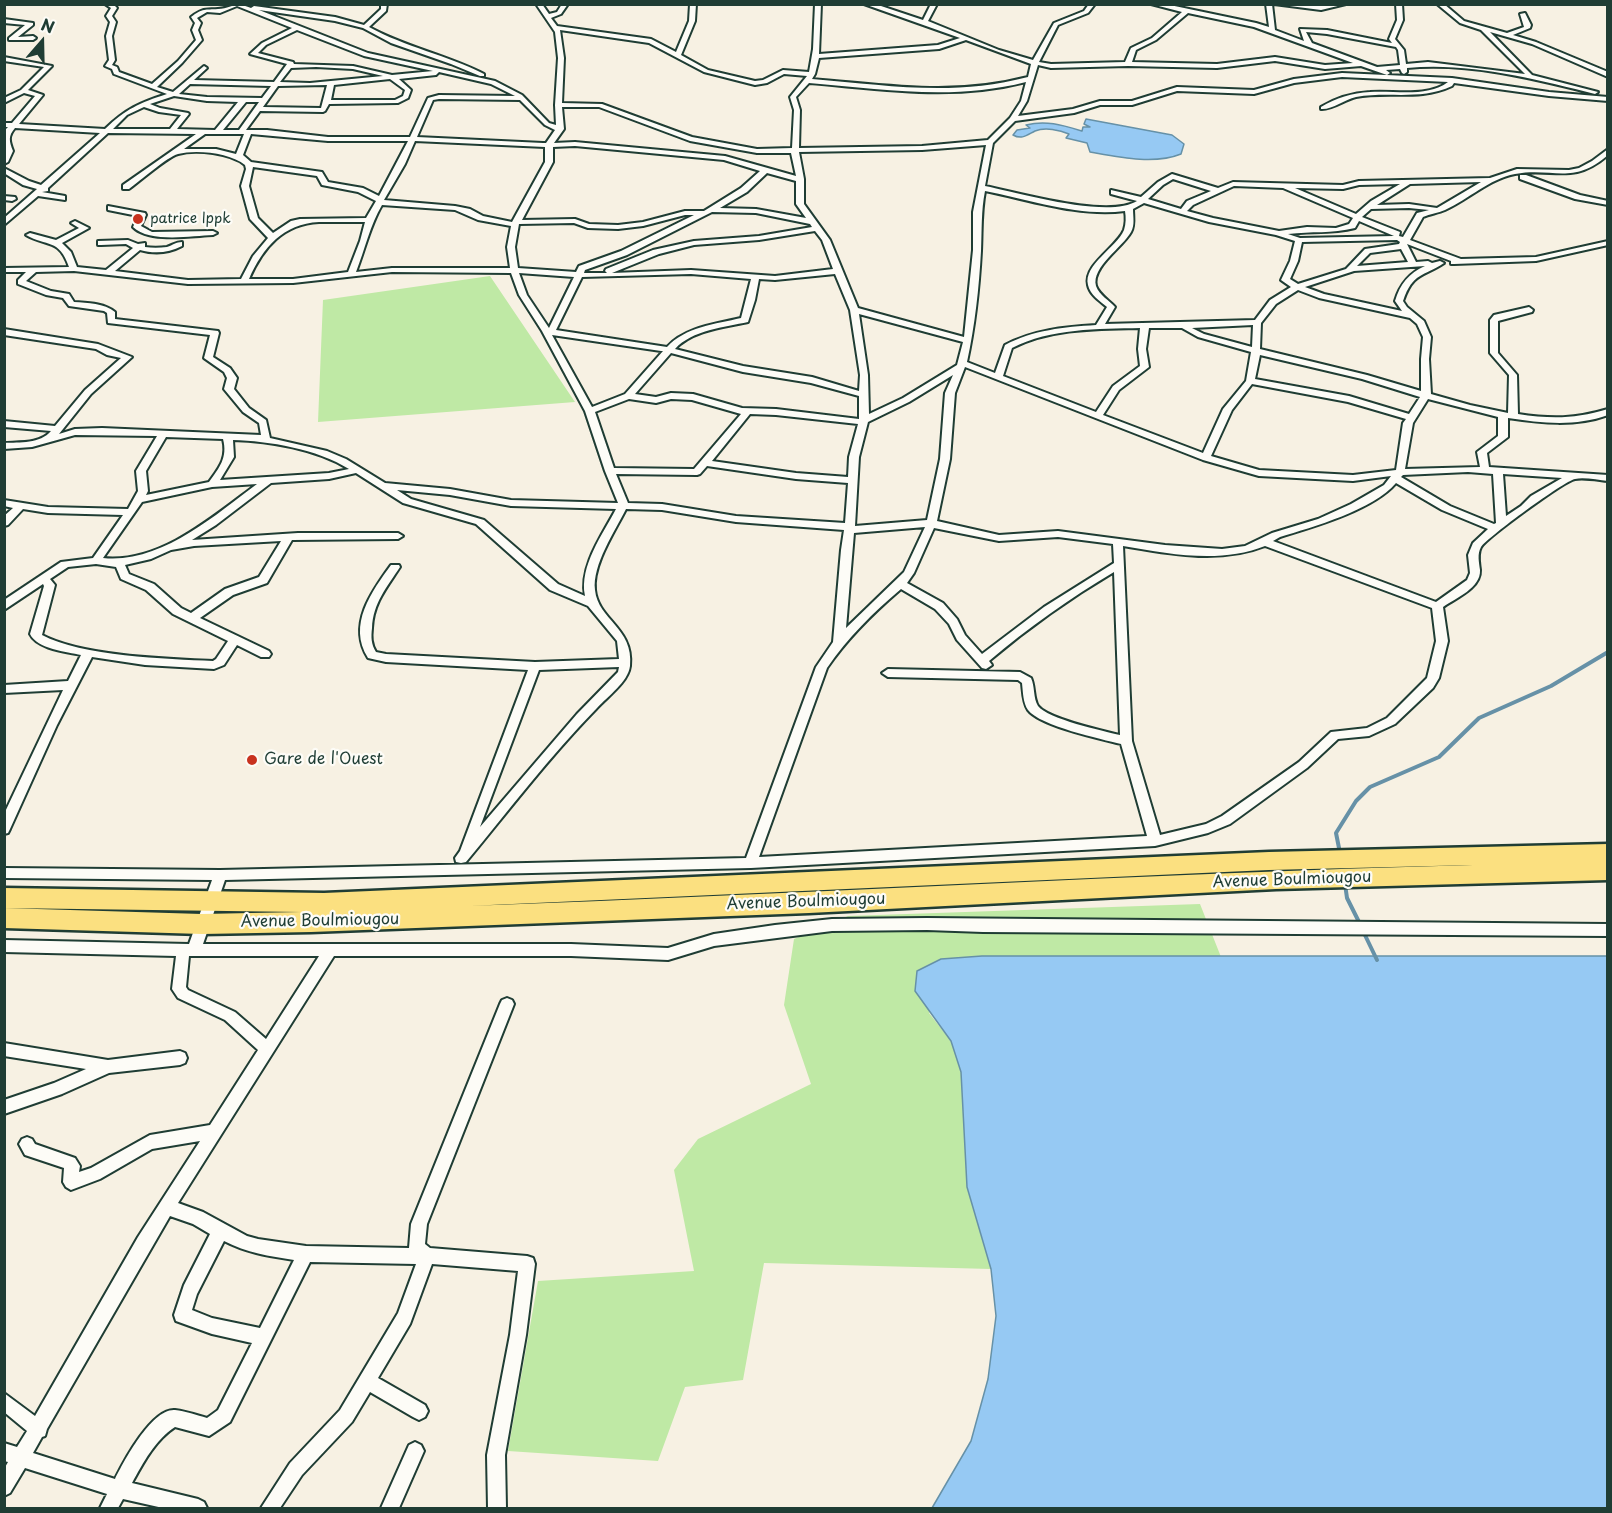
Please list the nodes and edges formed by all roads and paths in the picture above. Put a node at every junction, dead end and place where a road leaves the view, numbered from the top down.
1 (108, 4) edge
2 (384, 4) edge
3 (539, 4) edge
4 (565, 4) edge
5 (693, 4) edge
6 (819, 4) edge
7 (867, 4) edge
8 (891, 4) edge
9 (934, 4) edge
10 (1079, 4) edge
11 (1154, 4) edge
12 (1208, 4) edge
13 (1269, 4) edge
14 (1276, 4) edge
15 (1343, 4) edge
16 (1399, 4) edge
17 (1440, 4) edge
18 (239, 5) edge
19 (1091, 6) edge
20 (885, 11) junction
21 (1186, 11) junction
22 (1209, 14) junction
23 (1523, 14) dead end
24 (548, 17) junction
25 (4, 21) edge
26 (346, 22) junction
27 (924, 22) junction
28 (365, 27) junction
29 (294, 28) junction
30 (556, 28) junction
31 (1484, 29) junction
32 (1272, 30) junction
33 (1510, 34) junction
34 (33, 38) dead end
35 (8, 39) edge
36 (964, 39) junction
37 (1310, 45) junction
38 (1398, 46) junction
39 (678, 55) junction
40 (816, 56) junction
41 (4, 59) edge
42 (1035, 63) junction
43 (1128, 64) junction
44 (1360, 64) junction
45 (288, 66) junction
46 (1402, 66) junction
47 (204, 68) dead end
48 (1377, 69) junction
49 (1492, 70) junction
50 (440, 73) junction
51 (1342, 75) junction
52 (1608, 75) edge
53 (1530, 76) junction
54 (394, 77) junction
55 (810, 77) junction
56 (1396, 77) junction
57 (1405, 78) junction
58 (1029, 79) junction
59 (1452, 80) junction
60 (1348, 81) dead end
61 (188, 82) junction
62 (493, 82) junction
63 (331, 83) junction
64 (276, 85) junction
65 (1492, 85) junction
66 (152, 88) junction
67 (1354, 88) dead end
68 (23, 91) junction
69 (175, 94) junction
70 (1608, 94) edge
71 (1360, 95) junction
72 (522, 98) junction
73 (1608, 99) edge
74 (4, 100) edge
75 (244, 100) junction
76 (264, 100) junction
77 (327, 102) junction
78 (144, 104) junction
79 (558, 105) junction
80 (1323, 108) dead end
81 (258, 109) junction
82 (1013, 119) junction
83 (4, 125) edge
84 (15, 125) junction
85 (560, 129) junction
86 (108, 131) junction
87 (172, 131) junction
88 (204, 131) junction
89 (218, 131) junction
90 (245, 132) junction
91 (413, 140) junction
92 (990, 142) junction
93 (549, 144) junction
94 (1608, 151) edge
95 (175, 152) junction
96 (795, 152) junction
97 (240, 158) junction
98 (4, 162) edge
99 (249, 164) junction
100 (4, 170) edge
101 (766, 170) junction
102 (1508, 174) junction
103 (800, 179) junction
104 (1492, 180) junction
105 (1407, 183) junction
106 (1283, 186) junction
107 (126, 188) dead end
108 (982, 188) junction
109 (1216, 190) junction
110 (42, 191) junction
111 (1114, 192) dead end
112 (62, 198) dead end
113 (379, 201) junction
114 (1143, 201) junction
115 (1608, 203) edge
116 (1368, 207) junction
117 (111, 208) dead end
118 (1129, 208) junction
119 (1440, 209) junction
120 (708, 211) junction
121 (1182, 212) junction
122 (1358, 218) junction
123 (369, 220) junction
124 (75, 223) dead end
125 (4, 224) edge
126 (515, 224) junction
127 (643, 224) junction
128 (816, 225) junction
129 (213, 233) dead end
130 (1278, 233) junction
131 (152, 234) junction
132 (633, 234) dead end
133 (30, 235) dead end
134 (273, 238) junction
135 (1299, 240) junction
136 (1405, 241) junction
137 (58, 242) junction
138 (100, 243) dead end
139 (629, 243) dead end
140 (1608, 243) edge
141 (179, 244) dead end
142 (139, 248) junction
143 (624, 253) junction
144 (1461, 262) junction
145 (1440, 263) junction
146 (1413, 264) junction
147 (624, 265) junction
148 (74, 269) junction
149 (4, 270) edge
150 (33, 270) junction
151 (1349, 270) junction
152 (514, 271) junction
153 (837, 271) junction
154 (108, 273) junction
155 (351, 274) junction
156 (578, 274) junction
157 (600, 276) junction
158 (754, 277) junction
159 (243, 282) junction
160 (1298, 287) junction
161 (854, 310) junction
162 (1529, 310) dead end
163 (1415, 316) junction
164 (1257, 322) junction
165 (1183, 324) junction
166 (1145, 325) junction
167 (1098, 328) junction
168 (9, 332) edge
169 (548, 332) junction
170 (968, 340) junction
171 (4, 342) edge
172 (670, 350) junction
173 (1256, 351) junction
174 (961, 365) junction
175 (998, 376) junction
176 (1250, 381) junction
177 (865, 395) junction
178 (1426, 395) junction
179 (628, 396) junction
180 (590, 411) junction
181 (747, 412) junction
182 (1608, 412) edge
183 (1508, 415) junction
184 (1098, 416) junction
185 (1410, 417) junction
186 (1586, 419) junction
187 (864, 421) junction
188 (4, 424) edge
189 (1608, 424) edge
190 (58, 429) junction
191 (163, 434) junction
192 (227, 436) junction
193 (51, 437) junction
194 (266, 441) junction
195 (4, 446) edge
196 (1206, 458) junction
197 (707, 463) junction
198 (357, 470) junction
199 (1485, 470) junction
200 (610, 471) junction
201 (1498, 471) junction
202 (1398, 475) junction
203 (1570, 477) junction
204 (1608, 478) edge
205 (268, 480) junction
206 (854, 480) junction
207 (212, 484) junction
208 (384, 486) junction
209 (139, 501) junction
210 (4, 503) edge
211 (20, 506) junction
212 (623, 507) junction
213 (130, 512) junction
214 (4, 523) edge
215 (932, 524) junction
216 (1498, 526) junction
217 (850, 528) junction
218 (398, 536) dead end
219 (288, 537) junction
220 (1118, 541) junction
221 (1265, 542) junction
222 (176, 545) junction
223 (96, 561) junction
224 (116, 562) junction
225 (1118, 565) junction
226 (395, 567) dead end
227 (43, 579) junction
228 (900, 584) junction
229 (592, 603) junction
230 (4, 606) edge
231 (1437, 606) junction
232 (191, 619) junction
233 (234, 640) junction
234 (838, 642) junction
235 (88, 652) junction
236 (265, 654) dead end
237 (982, 660) junction
238 (625, 663) junction
239 (535, 666) junction
240 (888, 673) dead end
241 (999, 675) junction
242 (72, 685) junction
243 (4, 689) edge
244 (1126, 741) junction
245 (4, 829) edge
246 (1155, 841) junction
247 (1608, 853) edge
248 (751, 863) junction
249 (459, 864) junction
250 (1388, 867) junction
251 (1273, 871) junction
252 (1608, 871) edge
253 (4, 873) edge
254 (220, 875) junction
255 (4, 898) edge
256 (211, 902) junction
257 (4, 918) edge
258 (202, 924) junction
259 (1608, 930) edge
260 (4, 946) edge
261 (188, 950) junction
262 (330, 950) junction
263 (507, 1004) dead end
264 (266, 1048) junction
265 (4, 1049) edge
266 (180, 1058) dead end
267 (108, 1066) junction
268 (4, 1107) edge
269 (214, 1132) junction
270 (27, 1144) dead end
271 (166, 1207) junction
272 (220, 1231) junction
273 (306, 1254) junction
274 (427, 1256) junction
275 (264, 1337) junction
276 (367, 1381) junction
277 (4, 1401) edge
278 (419, 1411) dead end
279 (39, 1430) junction
280 (415, 1451) dead end
281 (4, 1452) edge
282 (22, 1458) junction
283 (4, 1487) edge
284 (119, 1489) junction
285 (109, 1509) edge
286 (198, 1509) edge
287 (270, 1509) edge
288 (390, 1509) edge
289 (497, 1509) edge

1 - 66 street
2 - 28 street
3 - 24 street
4 - 24 street
5 - 39 street
6 - 40 street
7 - 20 street
8 - 20 street
9 - 27 street
10 - 19 street
11 - 21 street
12 - 22 street
13 - 32 street
14 - 15 street
16 - 38 street
17 - 31 street
18 - 26 street
18 - 29 street
18 - 66 street
19 - 42 street
20 - 27 street
21 - 22 street
21 - 43 street
22 - 32 street
23 - 33 street
24 - 30 street
25 - 35 street
26 - 28 street
26 - 29 street
27 - 36 street
28 - 62 street
29 - 45 street
29 - 50 street
30 - 39 street
30 - 79 street
31 - 33 street
31 - 53 street
32 - 37 street
33 - 52 street
34 - 35 street
36 - 40 street
36 - 42 street
37 - 38 street
37 - 44 street
38 - 46 street
39 - 55 street
40 - 55 street
41 - 68 street
42 - 43 street
42 - 58 street
43 - 44 street
44 - 48 street
45 - 54 street
45 - 64 street
46 - 48 street
46 - 49 street
46 - 57 street
47 - 61 street
48 - 56 street
49 - 53 street
49 - 65 street
50 - 54 street
50 - 62 street
51 - 56 street
51 - 60 street
51 - 82 street
53 - 70 street
54 - 63 street
54 - 77 street
55 - 58 street
55 - 96 street
56 - 57 street
57 - 59 street
58 - 82 street
59 - 65 street
59 - 71 street
61 - 64 street
61 - 69 street
62 - 72 street
63 - 64 street
63 - 77 street
64 - 76 street
65 - 73 street
66 - 69 street
67 - 71 street
68 - 74 street
68 - 84 street
69 - 75 street
69 - 78 street
71 - 80 street
72 - 85 street
72 - 91 street
75 - 76 street
75 - 89 street
76 - 81 street
77 - 81 street
78 - 86 street
78 - 87 street
79 - 85 street
79 - 96 street
81 - 90 street
82 - 92 street
83 - 84 street
84 - 86 street
84 - 98 street
85 - 93 street
86 - 87 street
86 - 110 street
87 - 88 street
88 - 89 street
88 - 95 street
89 - 90 street
90 - 91 street
90 - 97 street
91 - 93 street
91 - 113 street
92 - 96 street
92 - 108 street
93 - 101 street
93 - 126 street
94 - 102 street
95 - 97 street
95 - 107 street
96 - 103 street
97 - 99 street
99 - 113 street
99 - 134 street
100 - 110 street
101 - 103 street
101 - 120 street
102 - 104 street
102 - 115 street
103 - 128 street
104 - 105 street
104 - 119 street
105 - 106 street
105 - 116 street
106 - 109 street
106 - 122 street
108 - 118 street
108 - 170 street
109 - 114 street
109 - 121 street
110 - 112 street
110 - 125 street
111 - 114 street
113 - 123 street
113 - 126 street
114 - 118 street
114 - 121 street
116 - 119 street
116 - 122 street
117 - 131 street
118 - 167 street
119 - 136 street
120 - 127 street
120 - 128 street
120 - 143 street
121 - 130 street
122 - 130 street
122 - 136 street
123 - 134 street
123 - 155 street
124 - 137 street
126 - 127 street
126 - 152 street
127 - 132 street
128 - 147 street
128 - 153 street
129 - 131 street
130 - 135 street
131 - 142 street
133 - 137 street
134 - 159 street
135 - 136 street
135 - 160 street
136 - 144 street
136 - 146 street
136 - 151 street
137 - 148 street
138 - 142 street
139 - 143 street
140 - 144 street
141 - 142 street
142 - 154 street
143 - 147 street
143 - 156 street
144 - 145 street
145 - 146 street
145 - 163 street
146 - 151 street
147 - 157 street
148 - 150 street
148 - 154 street
149 - 150 street
150 - 194 street
151 - 160 street
152 - 155 street
152 - 156 street
152 - 169 street
153 - 158 street
153 - 161 street
154 - 159 street
155 - 159 street
156 - 157 street
156 - 169 street
157 - 158 street
158 - 172 street
160 - 163 street
160 - 164 street
161 - 170 street
161 - 177 street
162 - 183 street
163 - 178 street
164 - 165 street
164 - 173 street
165 - 166 street
165 - 173 street
166 - 167 street
166 - 184 street
167 - 175 street
168 - 171 street
168 - 190 street
169 - 172 street
169 - 180 street
170 - 174 street
172 - 177 street
172 - 179 street
173 - 176 street
173 - 178 street
174 - 175 street
174 - 187 street
174 - 215 street
175 - 184 street
176 - 185 street
176 - 196 street
177 - 187 street
178 - 183 street
178 - 185 street
179 - 180 street
179 - 181 street
180 - 200 street
181 - 187 street
181 - 197 street
182 - 186 street
183 - 186 street
183 - 199 street
184 - 196 street
185 - 202 street
186 - 189 street
187 - 206 street
188 - 190 street
190 - 193 street
191 - 192 street
191 - 193 street
191 - 209 street
192 - 194 street
192 - 207 street
193 - 195 street
194 - 198 street
196 - 202 street
197 - 200 street
197 - 206 street
198 - 205 street
198 - 208 street
199 - 201 street
199 - 202 street
200 - 212 street
201 - 203 street
201 - 216 street
202 - 216 street
202 - 221 street
203 - 204 street
203 - 216 street
205 - 207 street
205 - 222 street
206 - 217 street
207 - 209 street
208 - 212 street
208 - 229 street
209 - 213 street
210 - 211 street
211 - 213 street
211 - 214 street
212 - 217 street
212 - 229 street
213 - 223 street
215 - 217 street
215 - 220 street
215 - 228 street
216 - 231 street
217 - 234 street
218 - 219 street
219 - 222 street
219 - 232 street
220 - 221 street
220 - 225 street
221 - 231 street
222 - 224 street
223 - 224 street
223 - 227 street
224 - 232 street
225 - 237 street
225 - 244 street
226 - 239 street
227 - 230 street
227 - 235 street
228 - 234 street
228 - 237 street
229 - 238 street
231 - 246 street
232 - 233 street
233 - 235 street
233 - 236 street
234 - 248 street
235 - 242 street
237 - 241 street
238 - 239 street
238 - 249 street
239 - 249 street
240 - 241 street
241 - 244 street
242 - 243 street
242 - 245 street
244 - 246 street
246 - 248 street
247 - 250 highway, Avenue Boulmiougou
248 - 249 street
249 - 254 street
250 - 251 highway, Avenue Boulmiougou
250 - 252 highway, Avenue Boulmiougou
251 - 256 highway, Avenue Boulmiougou
251 - 258 highway, Avenue Boulmiougou
253 - 254 street
254 - 256 street
255 - 256 highway, Avenue Boulmiougou
256 - 258 street
257 - 258 highway, Avenue Boulmiougou
258 - 261 street
259 - 262 street
260 - 261 street
261 - 262 street
261 - 264 street
262 - 264 street
263 - 274 street
264 - 269 street
265 - 267 street
266 - 267 street
267 - 268 street
269 - 270 street
269 - 271 street
271 - 272 street
271 - 279 street
272 - 273 street
272 - 275 street
273 - 274 street
273 - 275 street
274 - 276 street
274 - 289 street
275 - 284 street
276 - 278 street
276 - 287 street
277 - 279 street
279 - 282 street
280 - 288 street
281 - 282 street
282 - 283 street
282 - 284 street
284 - 285 street
284 - 286 street

